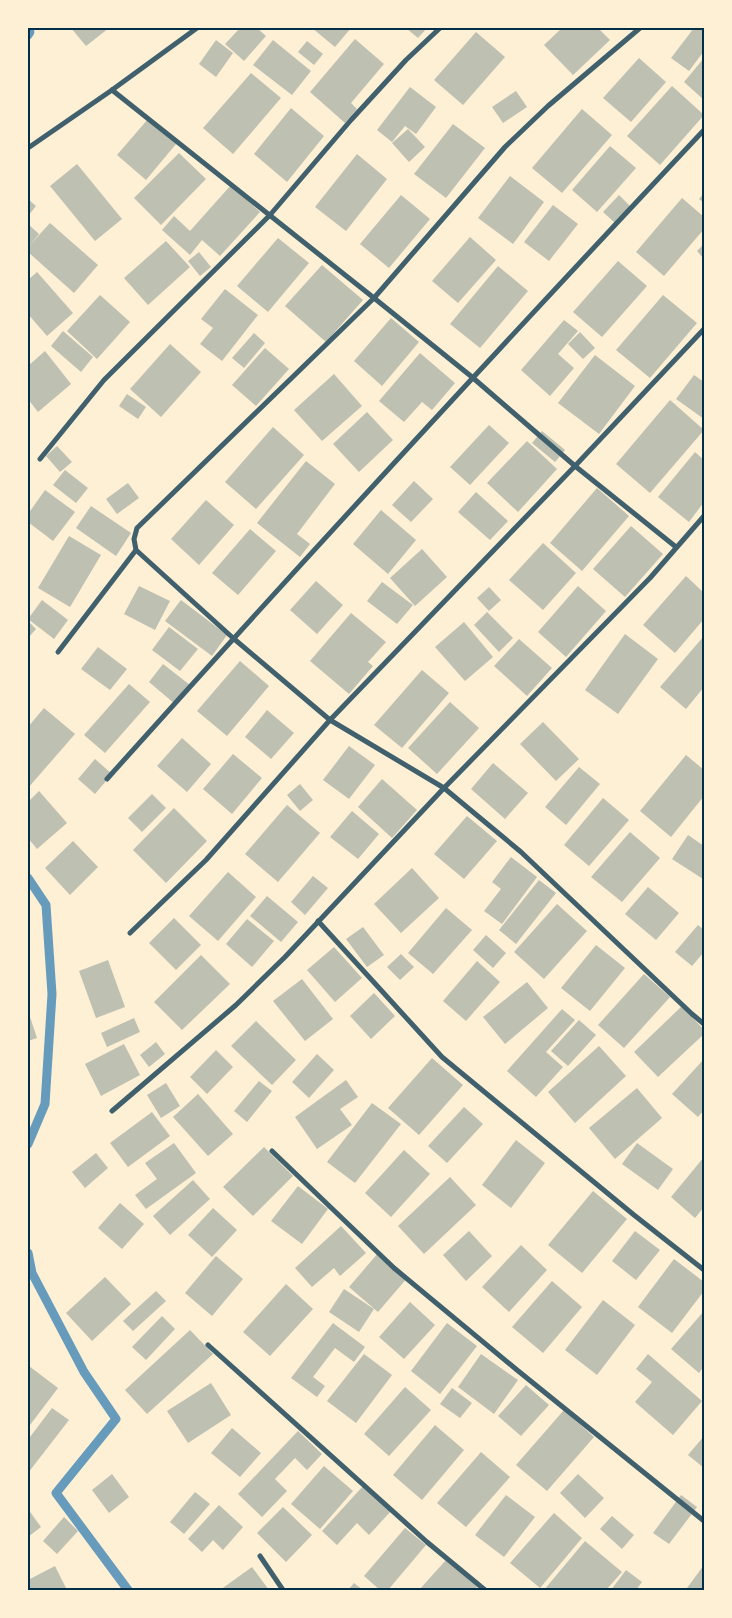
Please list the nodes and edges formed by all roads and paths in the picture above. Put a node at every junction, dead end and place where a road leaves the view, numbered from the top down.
1 (197, 28) edge
2 (440, 28) edge
3 (640, 28) edge
4 (112, 90) junction
5 (704, 130) edge
6 (28, 148) edge
7 (270, 215) junction
8 (374, 298) junction
9 (704, 329) edge
10 (472, 378) junction
11 (40, 459) dead end
12 (574, 466) junction
13 (704, 516) edge
14 (676, 546) junction
15 (136, 550) junction
16 (233, 638) junction
17 (58, 652) dead end
18 (330, 720) junction
19 (107, 779) dead end
20 (444, 788) junction
21 (318, 921) junction
22 (130, 933) dead end
23 (704, 1024) edge
24 (112, 1112) dead end
25 (272, 1151) dead end
26 (704, 1270) edge
27 (208, 1345) dead end
28 (704, 1521) edge
29 (260, 1556) dead end
30 (283, 1590) edge
31 (485, 1590) edge

1 - 4 street
2 - 7 street
3 - 8 street
4 - 6 street
4 - 7 street
5 - 10 street
7 - 8 street
7 - 11 street
8 - 10 street
8 - 15 street
9 - 12 street
10 - 12 street
10 - 16 street
12 - 14 street
12 - 18 street
13 - 14 street
14 - 20 street
15 - 16 street
15 - 17 street
16 - 18 street
16 - 19 street
18 - 20 street
18 - 22 street
20 - 21 street
20 - 23 street
21 - 24 street
21 - 26 street
25 - 28 street
27 - 31 street
29 - 30 street

